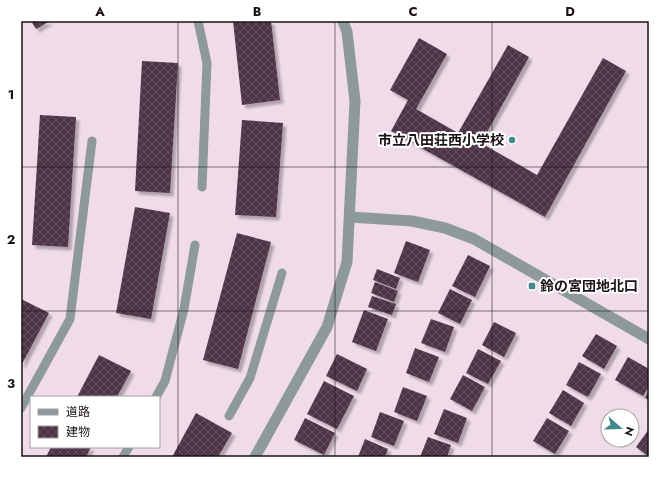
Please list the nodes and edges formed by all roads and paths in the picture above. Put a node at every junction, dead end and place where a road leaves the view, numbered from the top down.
1 (198, 21) edge
2 (343, 21) edge
3 (92, 141) dead end
4 (202, 187) dead end
5 (350, 217) junction
6 (195, 245) dead end
7 (282, 273) dead end
8 (649, 339) edge
9 (157, 396) edge
10 (21, 408) edge
11 (229, 416) dead end
12 (128, 448) edge
13 (124, 457) edge
14 (255, 457) edge

1 - 4 lane
2 - 5 street
3 - 10 lane
5 - 8 street
5 - 14 street
6 - 9 lane
7 - 11 lane
12 - 13 lane

